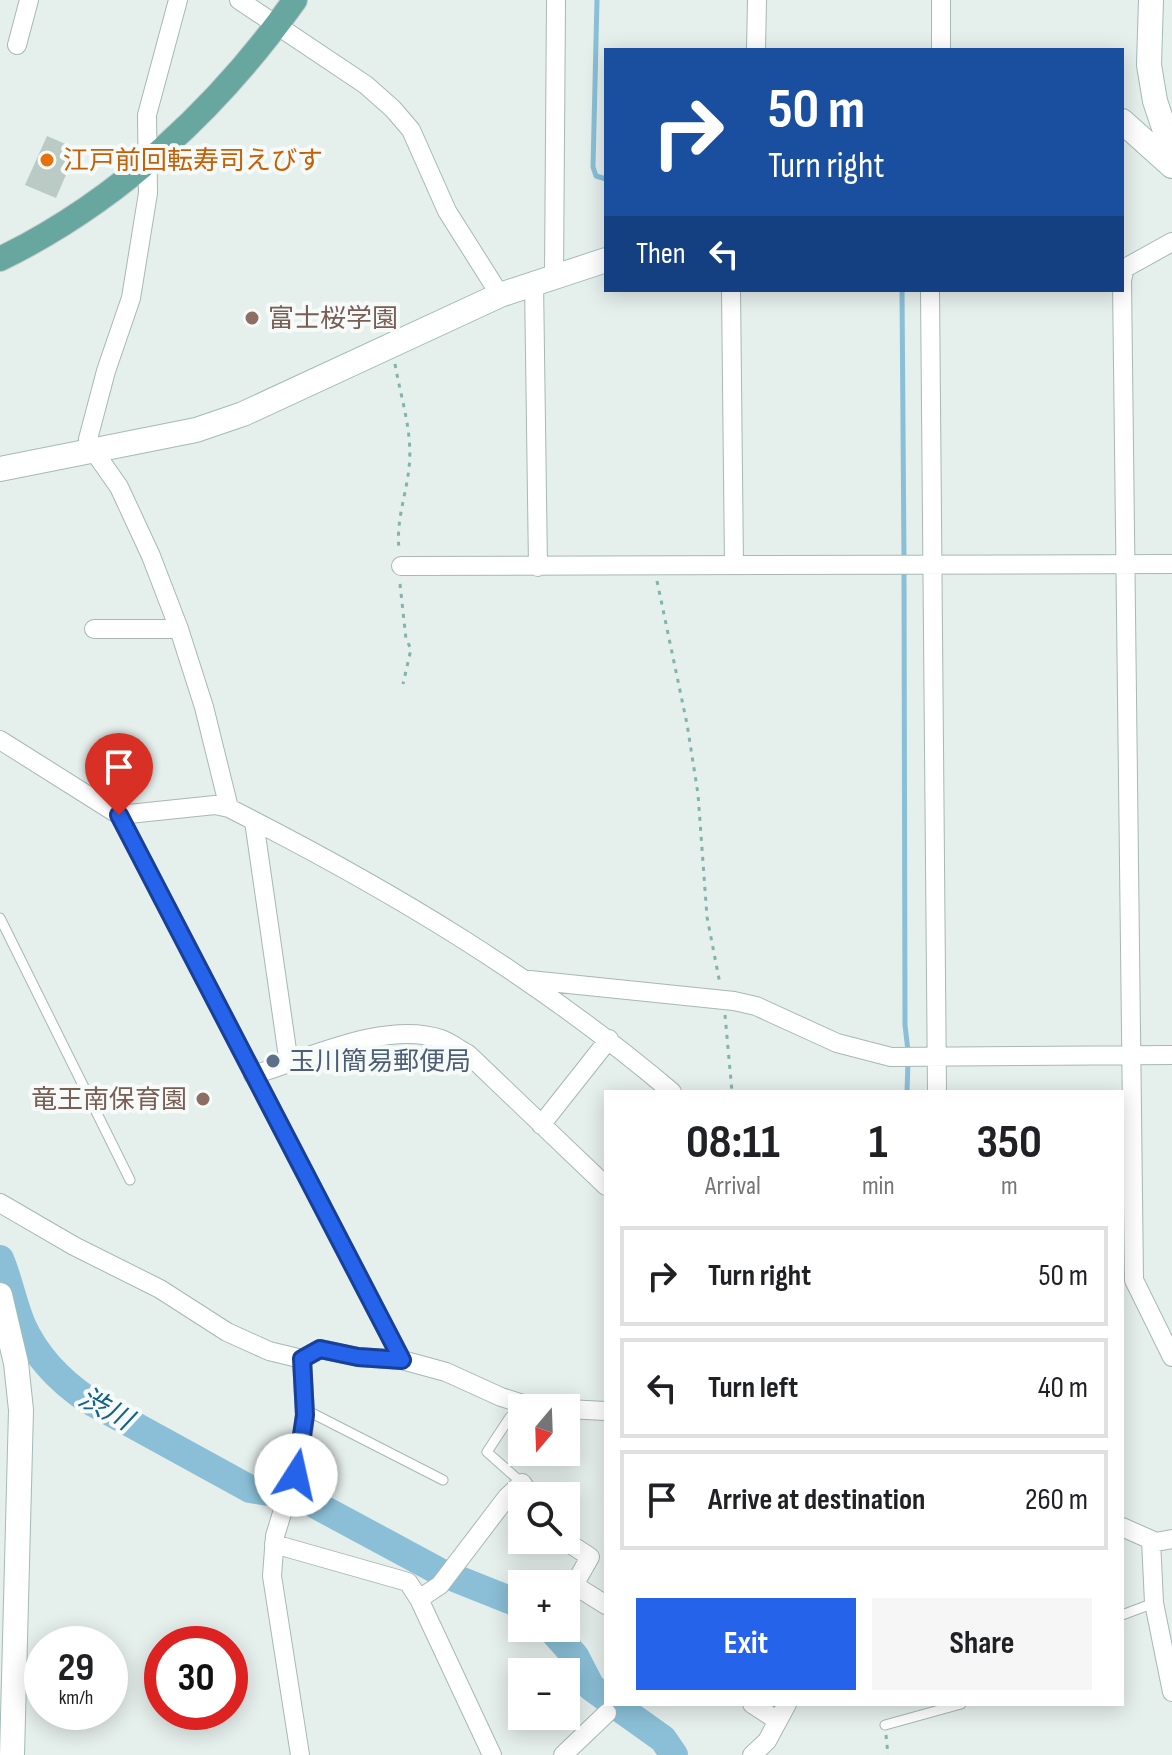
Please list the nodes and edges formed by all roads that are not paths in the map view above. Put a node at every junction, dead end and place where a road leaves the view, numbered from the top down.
1 (29, 0) edge
2 (178, 0) edge
3 (295, 0) edge
4 (556, 0) edge
5 (757, 0) edge
6 (941, 0) edge
7 (1151, 0) edge
8 (252, 4) edge
9 (277, 28) junction
10 (17, 45) dead end
11 (756, 48) edge
12 (941, 48) edge
13 (1163, 99) edge
14 (1124, 108) edge
15 (1124, 122) edge
16 (1172, 152) edge
17 (147, 163) junction
18 (1172, 166) edge
19 (1172, 242) edge
20 (0, 259) edge
21 (604, 261) edge
22 (1124, 272) edge
23 (544, 279) junction
24 (731, 292) edge
25 (930, 292) edge
26 (1122, 292) edge
27 (500, 295) junction
28 (93, 450) junction
29 (0, 469) edge
30 (933, 564) junction
31 (1172, 564) edge
32 (734, 565) junction
33 (1126, 565) junction
34 (401, 566) road end
35 (538, 567) junction
36 (94, 629) dead end
37 (179, 629) junction
38 (0, 740) edge
39 (229, 808) junction
40 (119, 815) junction
41 (254, 821) junction
42 (0, 918) edge
43 (527, 980) junction
44 (609, 1039) junction
45 (1131, 1055) junction
46 (1172, 1055) edge
47 (937, 1059) junction
48 (289, 1064) junction
49 (253, 1075) junction
50 (670, 1090) edge
51 (937, 1090) edge
52 (541, 1125) junction
53 (130, 1180) dead end
54 (604, 1184) edge
55 (0, 1203) edge
56 (1128, 1266) edge
57 (0, 1295) edge
58 (1172, 1357) edge
59 (302, 1359) junction
60 (402, 1360) junction
61 (508, 1400) edge
62 (304, 1409) junction
63 (580, 1410) edge
64 (604, 1411) edge
65 (508, 1420) edge
66 (443, 1480) dead end
67 (519, 1482) edge
68 (508, 1497) edge
69 (1124, 1528) edge
70 (1172, 1539) edge
71 (1151, 1540) junction
72 (274, 1544) junction
73 (580, 1550) edge
74 (419, 1599) junction
75 (1154, 1603) junction
76 (604, 1604) edge
77 (1124, 1614) edge
78 (1172, 1692) edge
79 (755, 1706) edge
80 (786, 1706) edge
81 (954, 1706) edge
82 (607, 1713) dead end
83 (778, 1721) junction
84 (885, 1725) dead end
85 (12, 1755) edge
86 (300, 1755) edge
87 (492, 1755) edge
88 (563, 1755) edge
89 (752, 1755) edge

1 - 10 street
2 - 17 street
3 - 9 main road
4 - 23 street
5 - 11 street
6 - 12 street
7 - 13 street
8 - 9 street
9 - 17 main road
9 - 27 street
13 - 14 street
13 - 16 street
15 - 18 street
17 - 20 main road
17 - 28 street
19 - 22 street
21 - 23 street
23 - 27 street
23 - 35 street
24 - 32 street
25 - 30 street
26 - 33 street
27 - 28 street
28 - 29 street
28 - 37 street
30 - 32 street
30 - 33 street
30 - 47 street
31 - 33 street
32 - 35 street
33 - 45 street
34 - 35 street
36 - 37 street
37 - 39 street
38 - 40 street
39 - 40 street
39 - 41 street
40 - 49 street
41 - 43 street
41 - 48 street
42 - 53 lane
43 - 44 street
43 - 47 street
44 - 50 street
44 - 52 street
45 - 46 street
45 - 47 street
45 - 56 street
47 - 51 street
48 - 49 street
48 - 52 street
49 - 60 street
52 - 54 street
55 - 59 street
56 - 58 street
57 - 85 street
59 - 60 street
59 - 62 street
60 - 61 street
62 - 66 lane
62 - 72 street
63 - 64 street
65 - 67 lane
68 - 74 street
69 - 71 street
70 - 71 street
71 - 75 street
72 - 74 street
72 - 86 street
73 - 76 street
74 - 87 street
75 - 77 lane
75 - 78 street
79 - 83 street
80 - 83 street
81 - 84 lane
82 - 88 street
83 - 89 street

